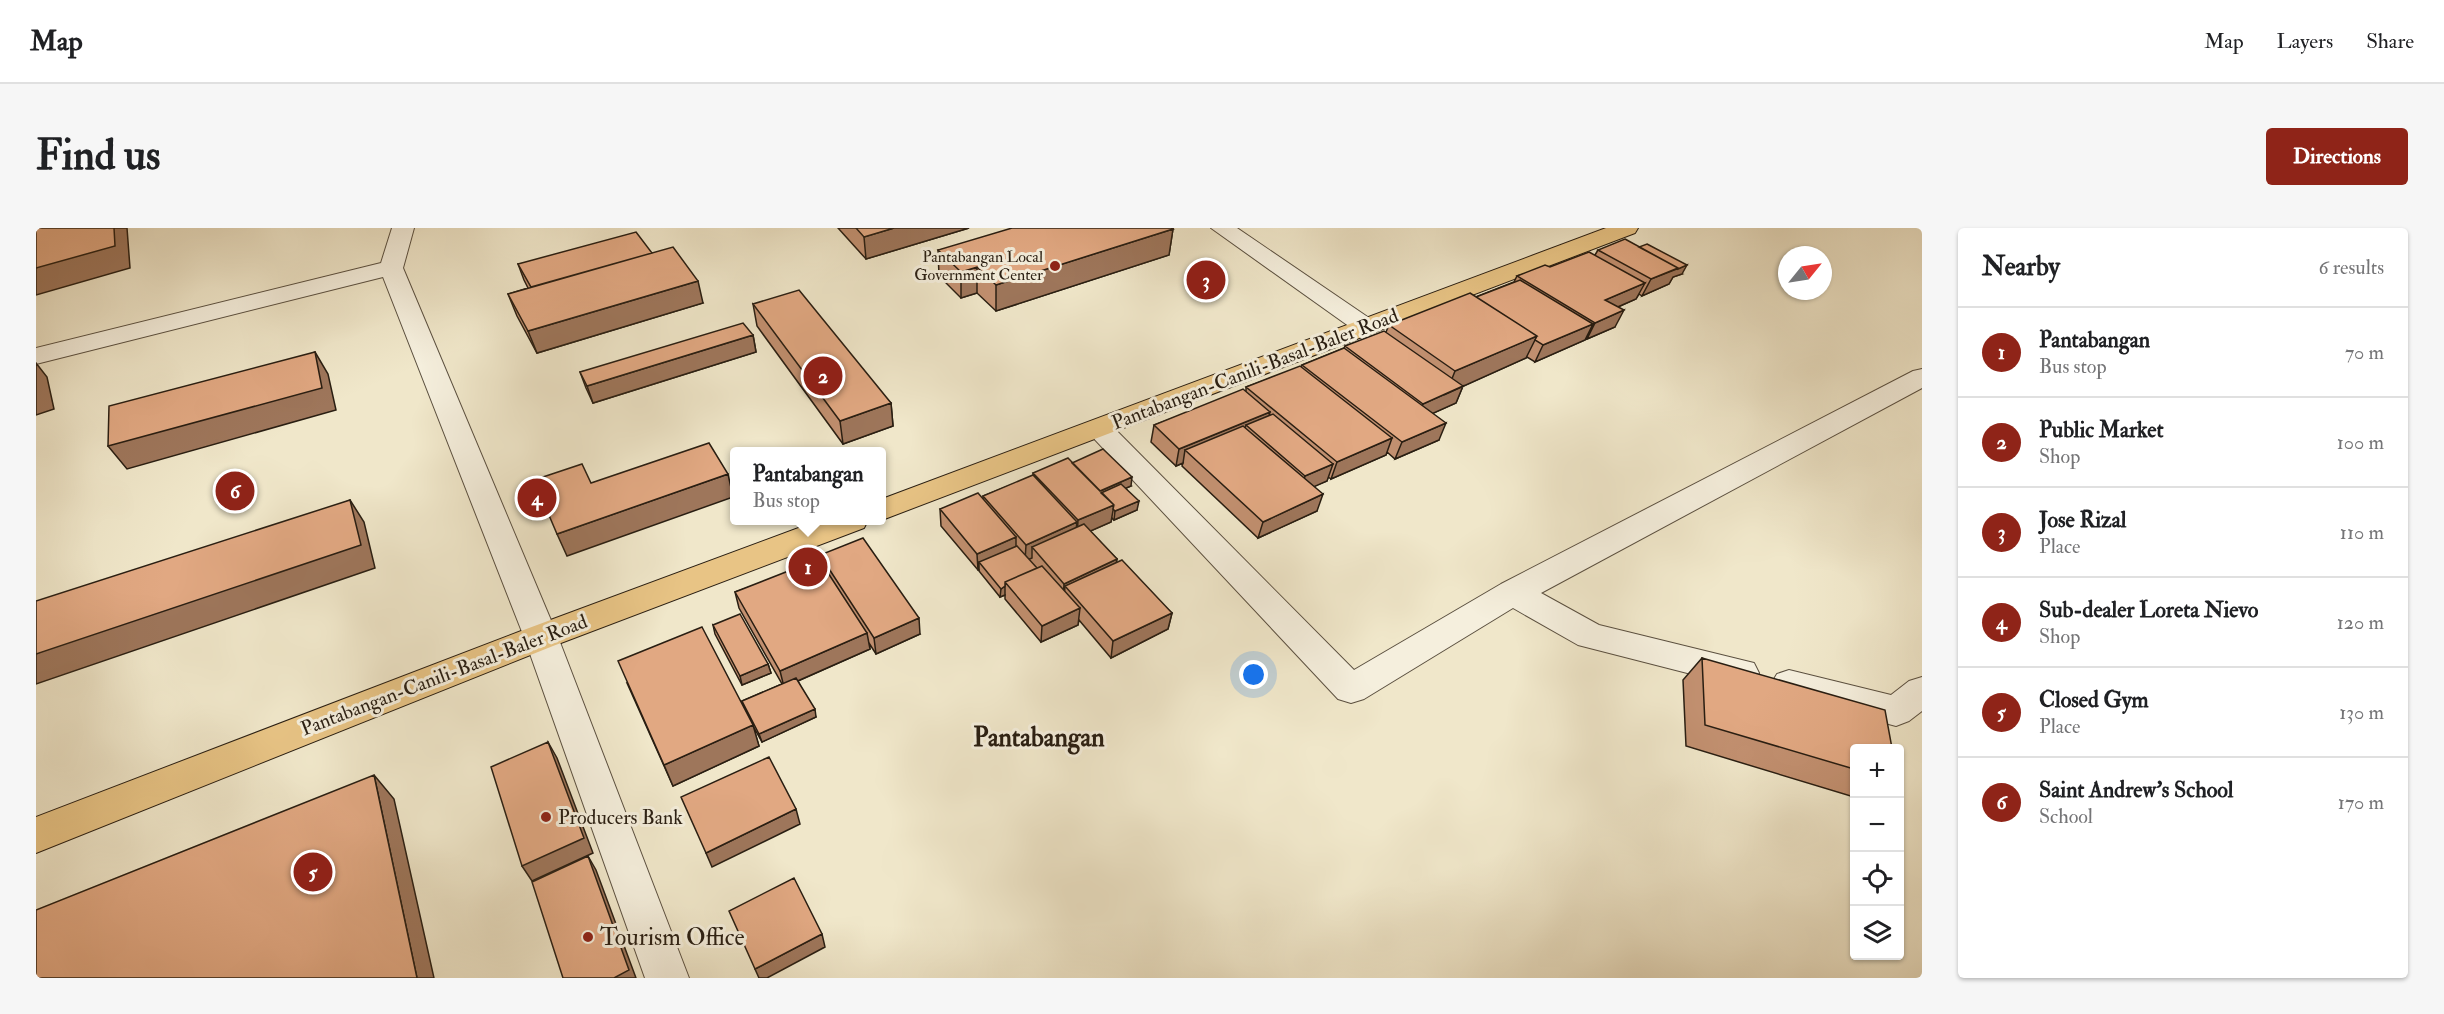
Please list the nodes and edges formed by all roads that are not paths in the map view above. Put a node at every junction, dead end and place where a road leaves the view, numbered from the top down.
1 (403, 228) edge
2 (1222, 228) edge
3 (1627, 228) edge
4 (391, 268) junction
5 (1366, 327) junction
6 (36, 356) edge
7 (1922, 377) edge
8 (1099, 429) junction
9 (886, 509) edge
10 (840, 525) edge
11 (1513, 593) junction
12 (541, 637) junction
13 (1922, 691) edge
14 (36, 835) edge
15 (667, 978) edge

1 - 4 street
2 - 5 street
3 - 5 main road, Pantabangan-Canili-Basal-Baler Road
4 - 6 street
4 - 12 street
5 - 8 main road, Pantabangan-Canili-Basal-Baler Road
7 - 11 street
8 - 9 main road, Pantabangan-Canili-Basal-Baler Road
8 - 11 street
10 - 12 main road, Pantabangan-Canili-Basal-Baler Road
11 - 13 street
12 - 14 main road, Pantabangan-Canili-Basal-Baler Road
12 - 15 street

